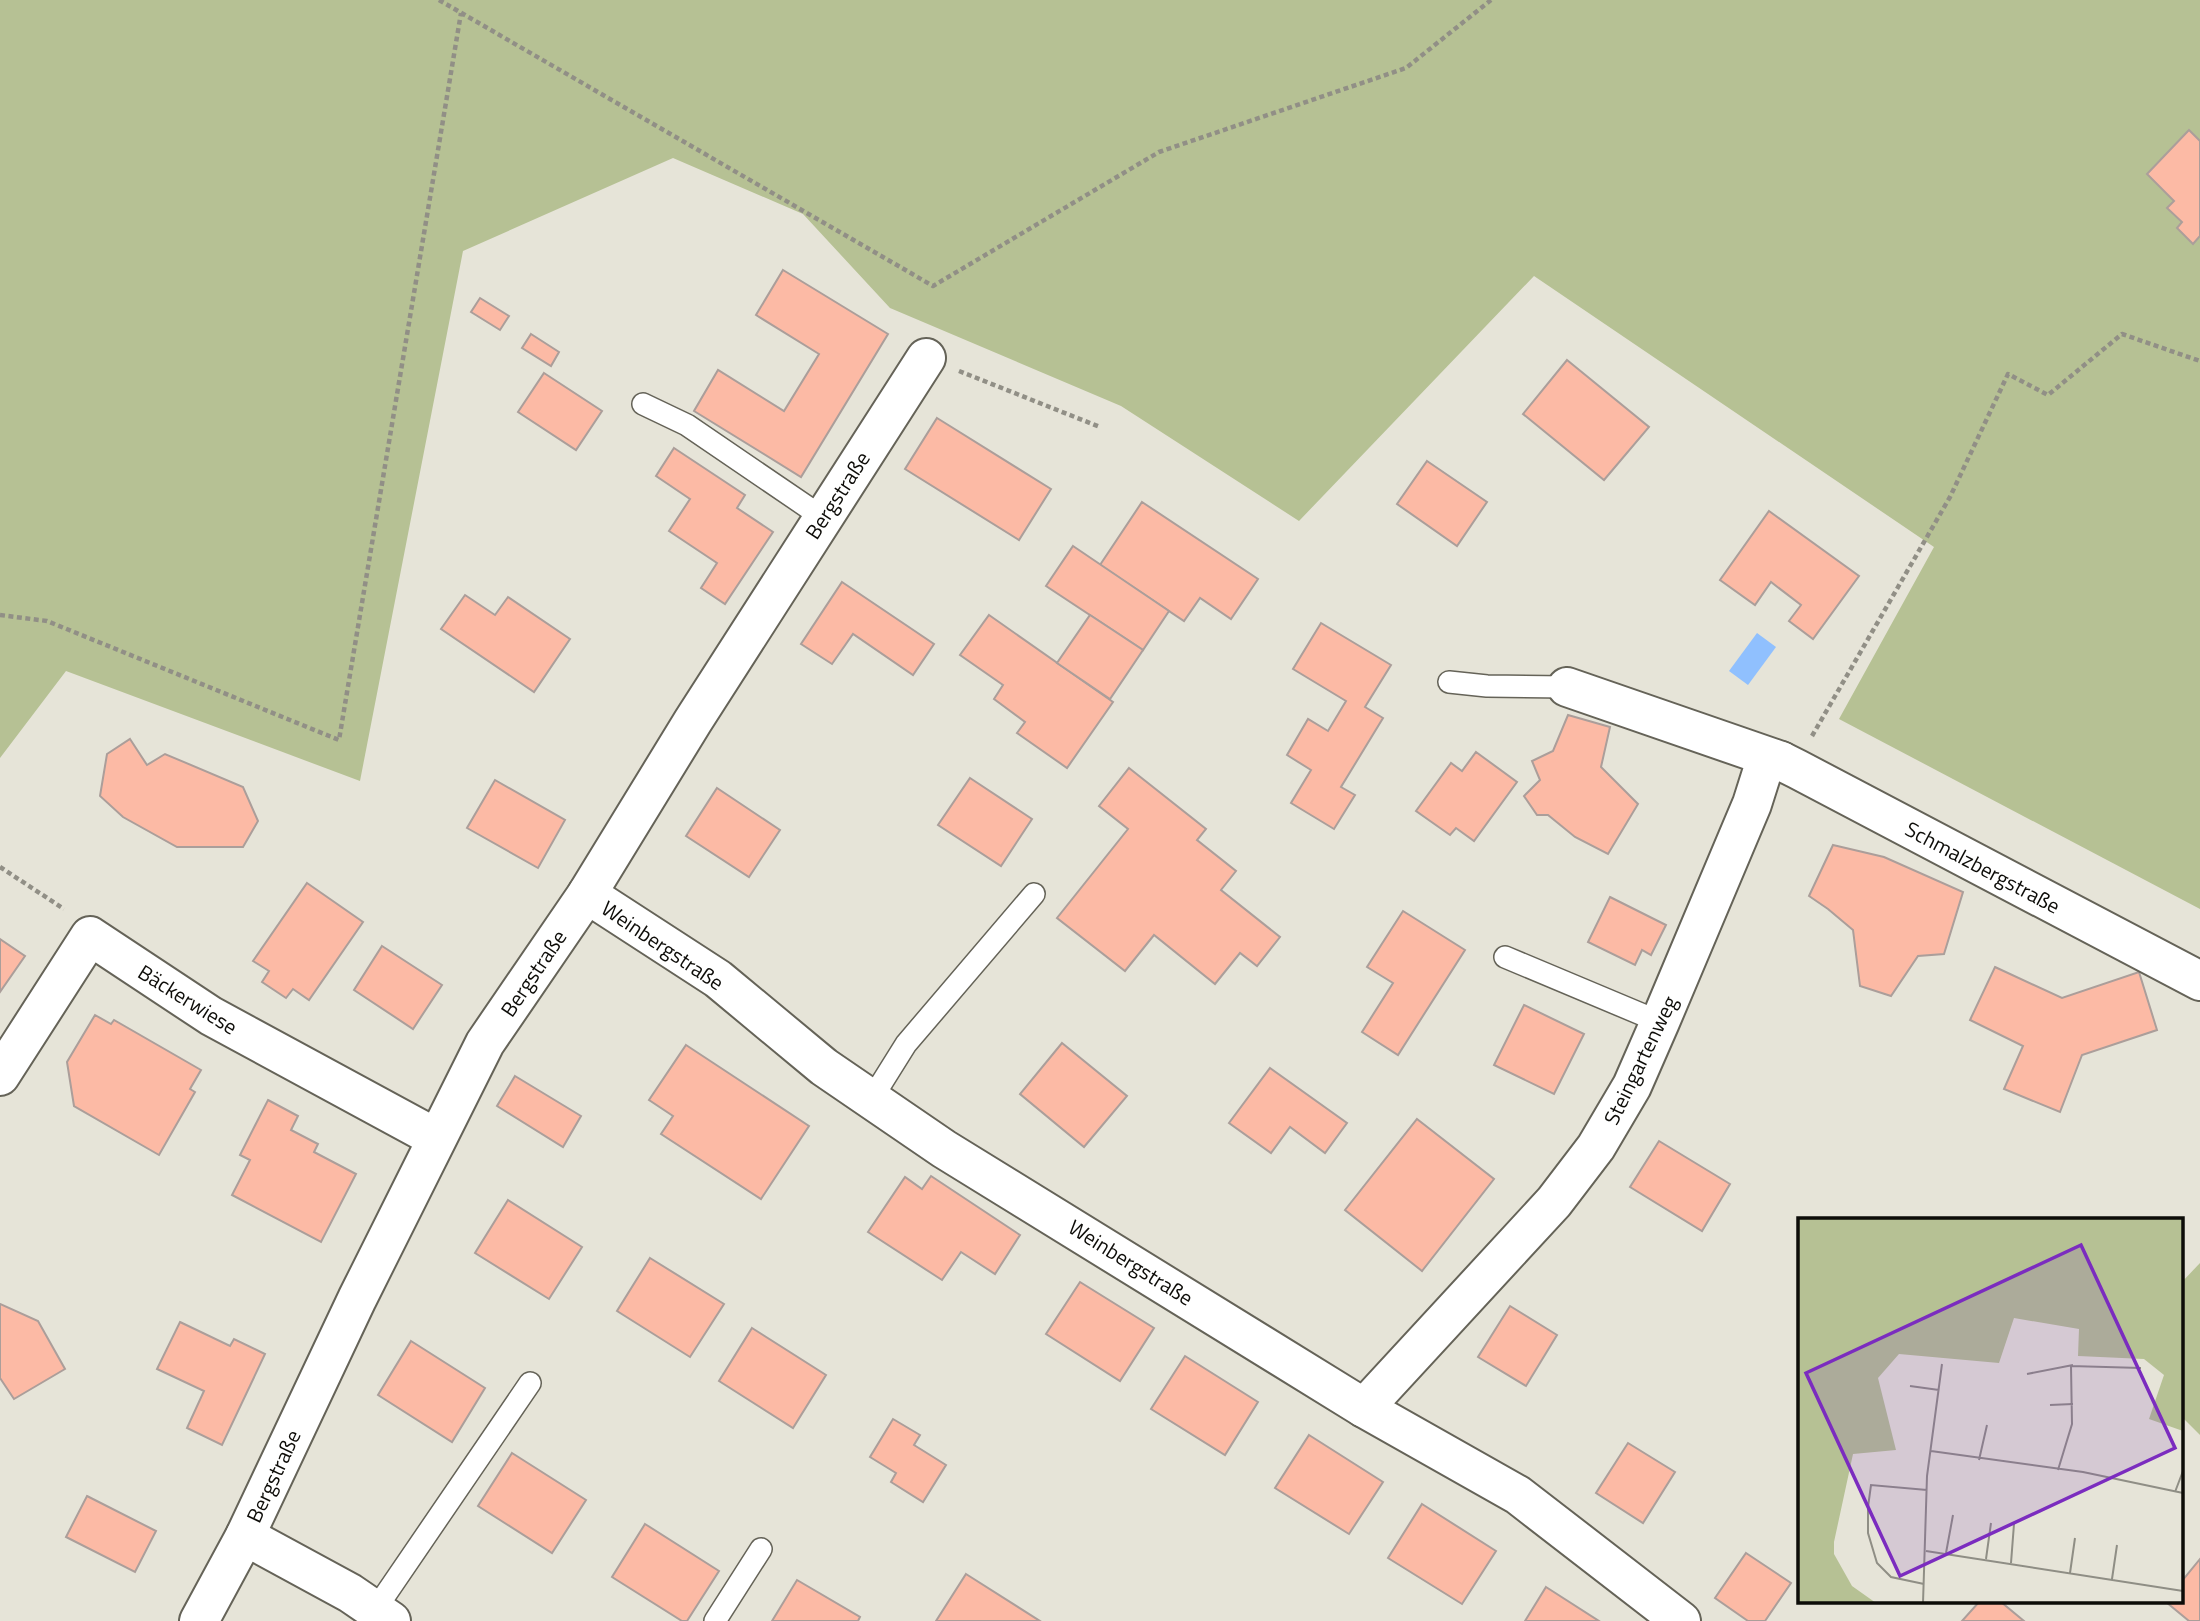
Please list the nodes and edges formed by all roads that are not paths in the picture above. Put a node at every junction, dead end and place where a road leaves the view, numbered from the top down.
1 (926, 358) road end
2 (643, 404) dead end
3 (822, 517) junction
4 (1449, 682) dead end
5 (1567, 687) joint
6 (1781, 765) junction
7 (587, 894) junction
8 (1034, 894) dead end
9 (1505, 957) dead end
10 (2200, 981) edge
11 (1660, 1023) junction
12 (0, 1076) edge
13 (871, 1100) junction
14 (436, 1138) junction
15 (530, 1383) dead end
16 (1364, 1408) junction
17 (245, 1536) junction
18 (761, 1549) dead end
19 (383, 1616) edge
20 (199, 1621) edge
21 (715, 1621) edge
22 (1681, 1621) edge

1 - 3 street, Bergstraße
2 - 3 lane
3 - 7 street, Bergstraße
4 - 5 lane
5 - 6 street, Schmalzbergstraße
6 - 10 street, Schmalzbergstraße
6 - 11 street, Steingartenweg
7 - 13 street, Weinbergstraße
7 - 14 street, Bergstraße
8 - 13 lane
9 - 11 lane
11 - 16 street, Steingartenweg
12 - 14 street, Bäckerwiese
13 - 16 street, Weinbergstraße
14 - 17 street, Bergstraße
15 - 19 lane
16 - 22 street, Weinbergstraße
17 - 19 street
17 - 20 street, Bergstraße
18 - 21 lane

